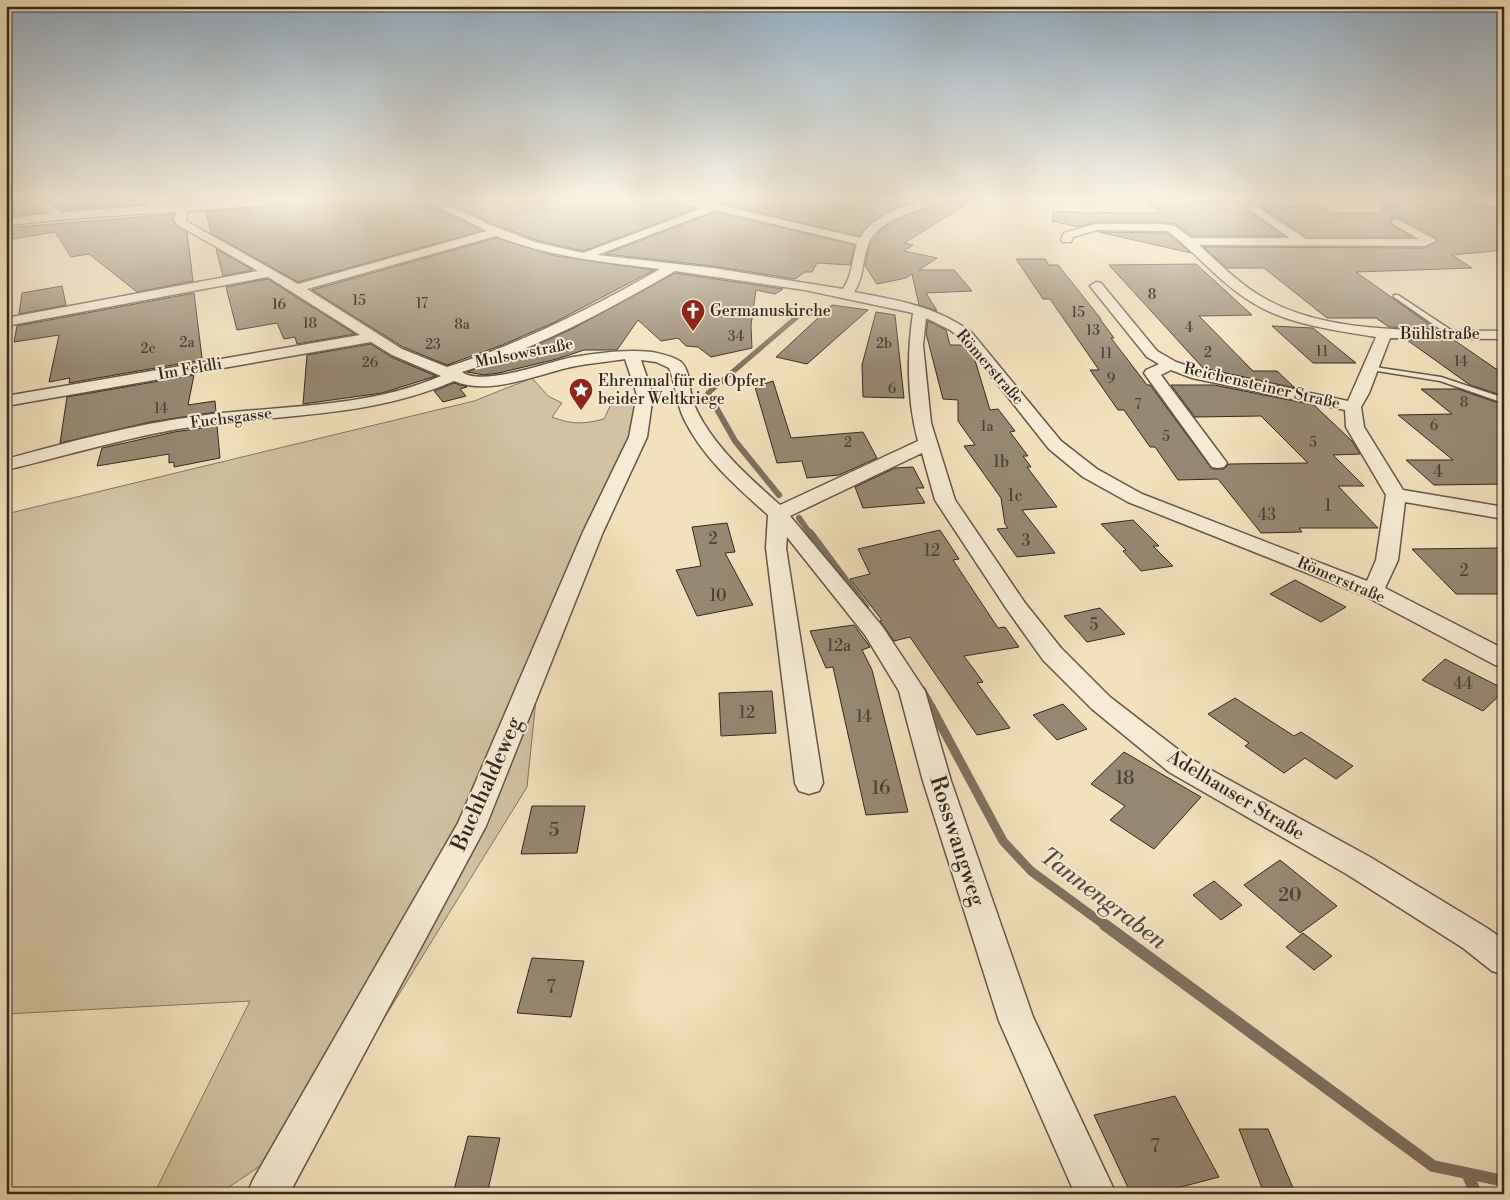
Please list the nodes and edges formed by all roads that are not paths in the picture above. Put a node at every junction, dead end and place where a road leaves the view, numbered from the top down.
1 (237, 255) edge
2 (414, 255) edge
3 (579, 255) edge
4 (860, 255) edge
5 (1204, 255) edge
6 (584, 256) joint
7 (672, 267) junction
8 (269, 273) junction
9 (1096, 286) dead end
10 (296, 288) junction
11 (846, 294) junction
12 (1396, 296) dead end
13 (920, 310) junction
14 (6, 322) edge
15 (1384, 334) junction
16 (1453, 334) junction
17 (1504, 334) edge
18 (374, 337) junction
19 (631, 354) junction
20 (1171, 365) junction
21 (1371, 368) junction
22 (451, 374) junction
23 (6, 401) edge
24 (1504, 401) edge
25 (1353, 406) junction
26 (928, 443) junction
27 (1218, 462) dead end
28 (6, 465) edge
29 (1396, 495) junction
30 (1504, 513) edge
31 (778, 514) junction
32 (1373, 592) junction
33 (1504, 659) edge
34 (809, 784) dead end
35 (1504, 960) edge
36 (267, 1194) edge
37 (1096, 1194) edge

1 - 8 street, Mulsowstraße
2 - 10 street
3 - 6 street, Römerstraße
4 - 11 street
5 - 15 street
6 - 7 street, Römerstraße
7 - 11 street, Römerstraße
7 - 22 street, Fuchsgasse
8 - 10 street, Mulsowstraße
8 - 14 street
9 - 20 street, Reichensteiner Straße
10 - 18 street, Mulsowstraße
11 - 13 street, Römerstraße
12 - 16 lane
13 - 26 street, Adelhauser Straße
13 - 32 street, Römerstraße
15 - 16 street, Bühlstraße
15 - 21 street, Bühlstraße
16 - 17 street, Bühlstraße
18 - 22 street, Mulsowstraße
18 - 23 street, Im Feldli
19 - 22 street, Mulsowstraße
19 - 31 street, Rosswangweg
19 - 36 street, Buchhaldeweg
20 - 25 street, Reichensteiner Straße
20 - 27 street, Reichensteiner Straße
21 - 24 lane
21 - 25 street, Bühlstraße
22 - 28 street, Fuchsgasse
25 - 29 street
26 - 31 street
26 - 35 street, Adelhauser Straße
29 - 30 street
29 - 32 street
31 - 34 street
31 - 37 street, Rosswangweg
32 - 33 street, Römerstraße

